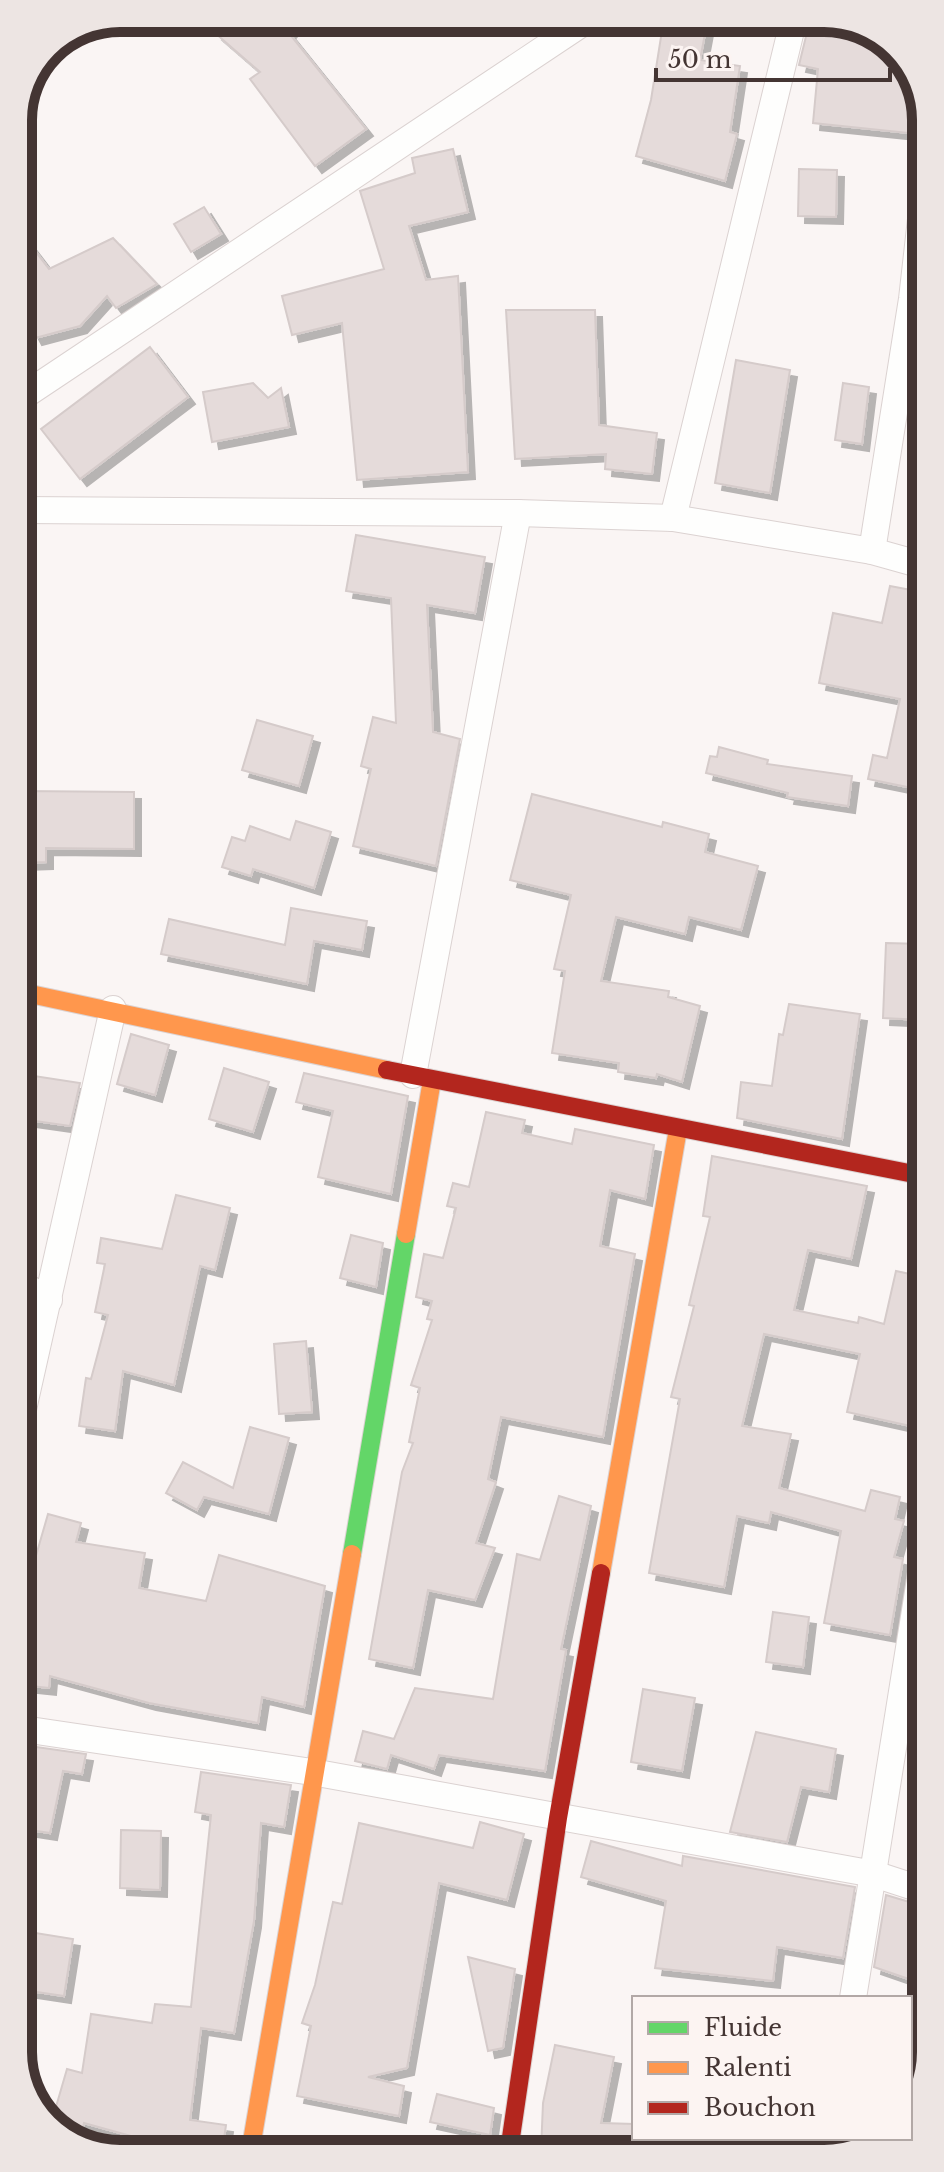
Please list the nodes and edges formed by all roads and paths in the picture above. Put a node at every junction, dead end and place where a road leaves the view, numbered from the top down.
1 (569, 32) edge
2 (791, 32) edge
3 (912, 299) edge
4 (32, 390) edge
5 (32, 510) edge
6 (518, 513) junction
7 (673, 518) junction
8 (872, 551) junction
9 (912, 562) edge
10 (32, 994) edge
11 (113, 1009) junction
12 (423, 1077) junction
13 (678, 1129) junction
14 (912, 1174) edge
15 (32, 1290) edge
16 (49, 1300) junction
17 (32, 1372) edge
18 (912, 1631) edge
19 (32, 1730) edge
20 (312, 1772) junction
21 (558, 1818) junction
22 (874, 1874) junction
23 (912, 1886) edge
24 (853, 1996) edge
25 (252, 2140) edge
26 (511, 2140) edge

1 - 4 street
2 - 7 street
3 - 8 street
5 - 6 street
6 - 7 street
6 - 12 street
7 - 8 street
8 - 9 street
10 - 11 street
11 - 12 street
11 - 16 street
12 - 13 street
12 - 20 street
13 - 14 street
13 - 21 street
15 - 16 street
16 - 17 street
18 - 22 street
19 - 20 street
20 - 21 street
20 - 25 street
21 - 22 street
21 - 26 street
22 - 23 street
22 - 24 street

